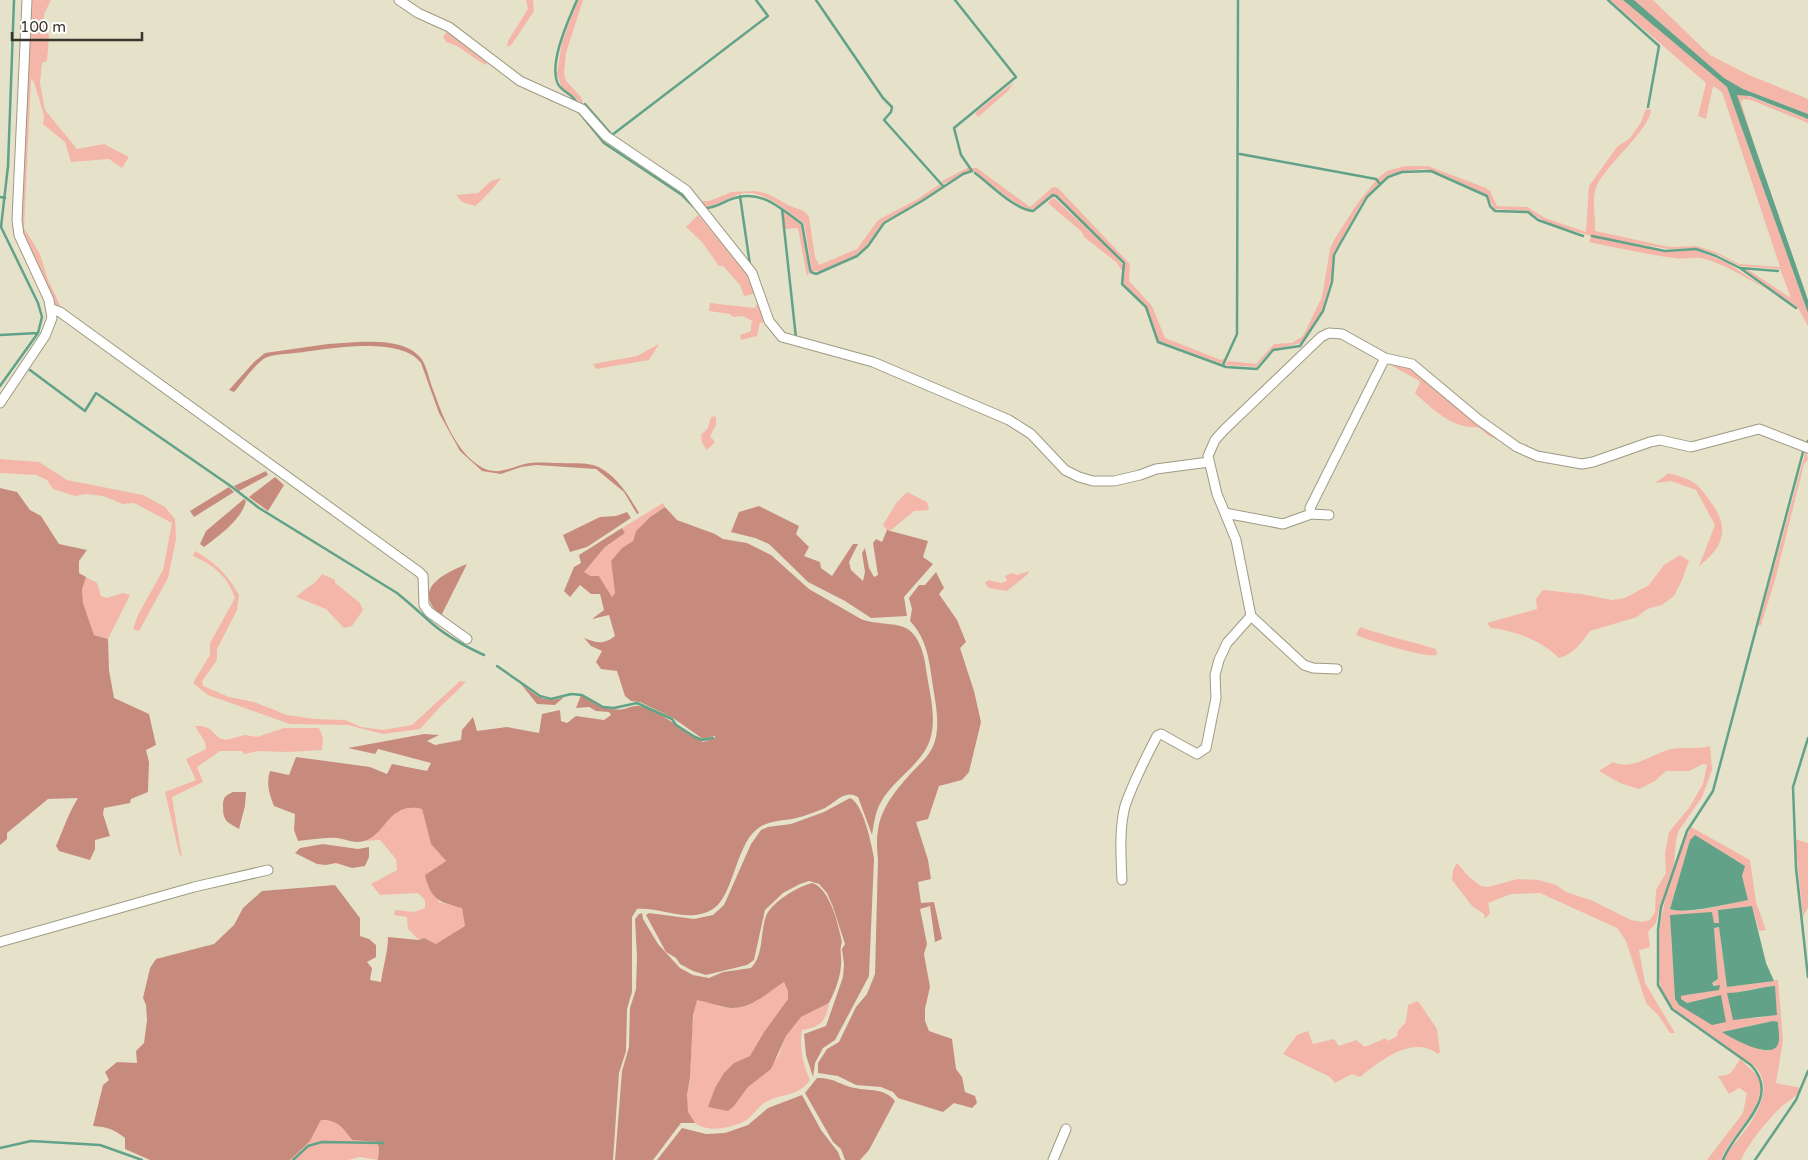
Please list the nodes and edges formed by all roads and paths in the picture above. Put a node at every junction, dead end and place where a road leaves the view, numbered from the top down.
1 (27, 0) edge
2 (399, 0) edge
3 (52, 309) junction
4 (1385, 358) junction
5 (0, 403) edge
6 (1808, 448) edge
7 (1209, 462) junction
8 (1225, 513) junction
9 (1310, 514) junction
10 (1329, 514) dead end
11 (1251, 616) junction
12 (467, 639) dead end
13 (1337, 668) dead end
14 (268, 870) dead end
15 (1122, 880) dead end
16 (0, 942) edge
17 (1066, 1129) dead end
18 (1053, 1160) edge

1 - 3 street
2 - 7 street
3 - 5 street
3 - 12 street
4 - 6 street
4 - 7 street
4 - 9 street
7 - 8 street
8 - 9 street
8 - 11 street
9 - 10 street
11 - 13 street
11 - 15 street
14 - 16 street
17 - 18 street

